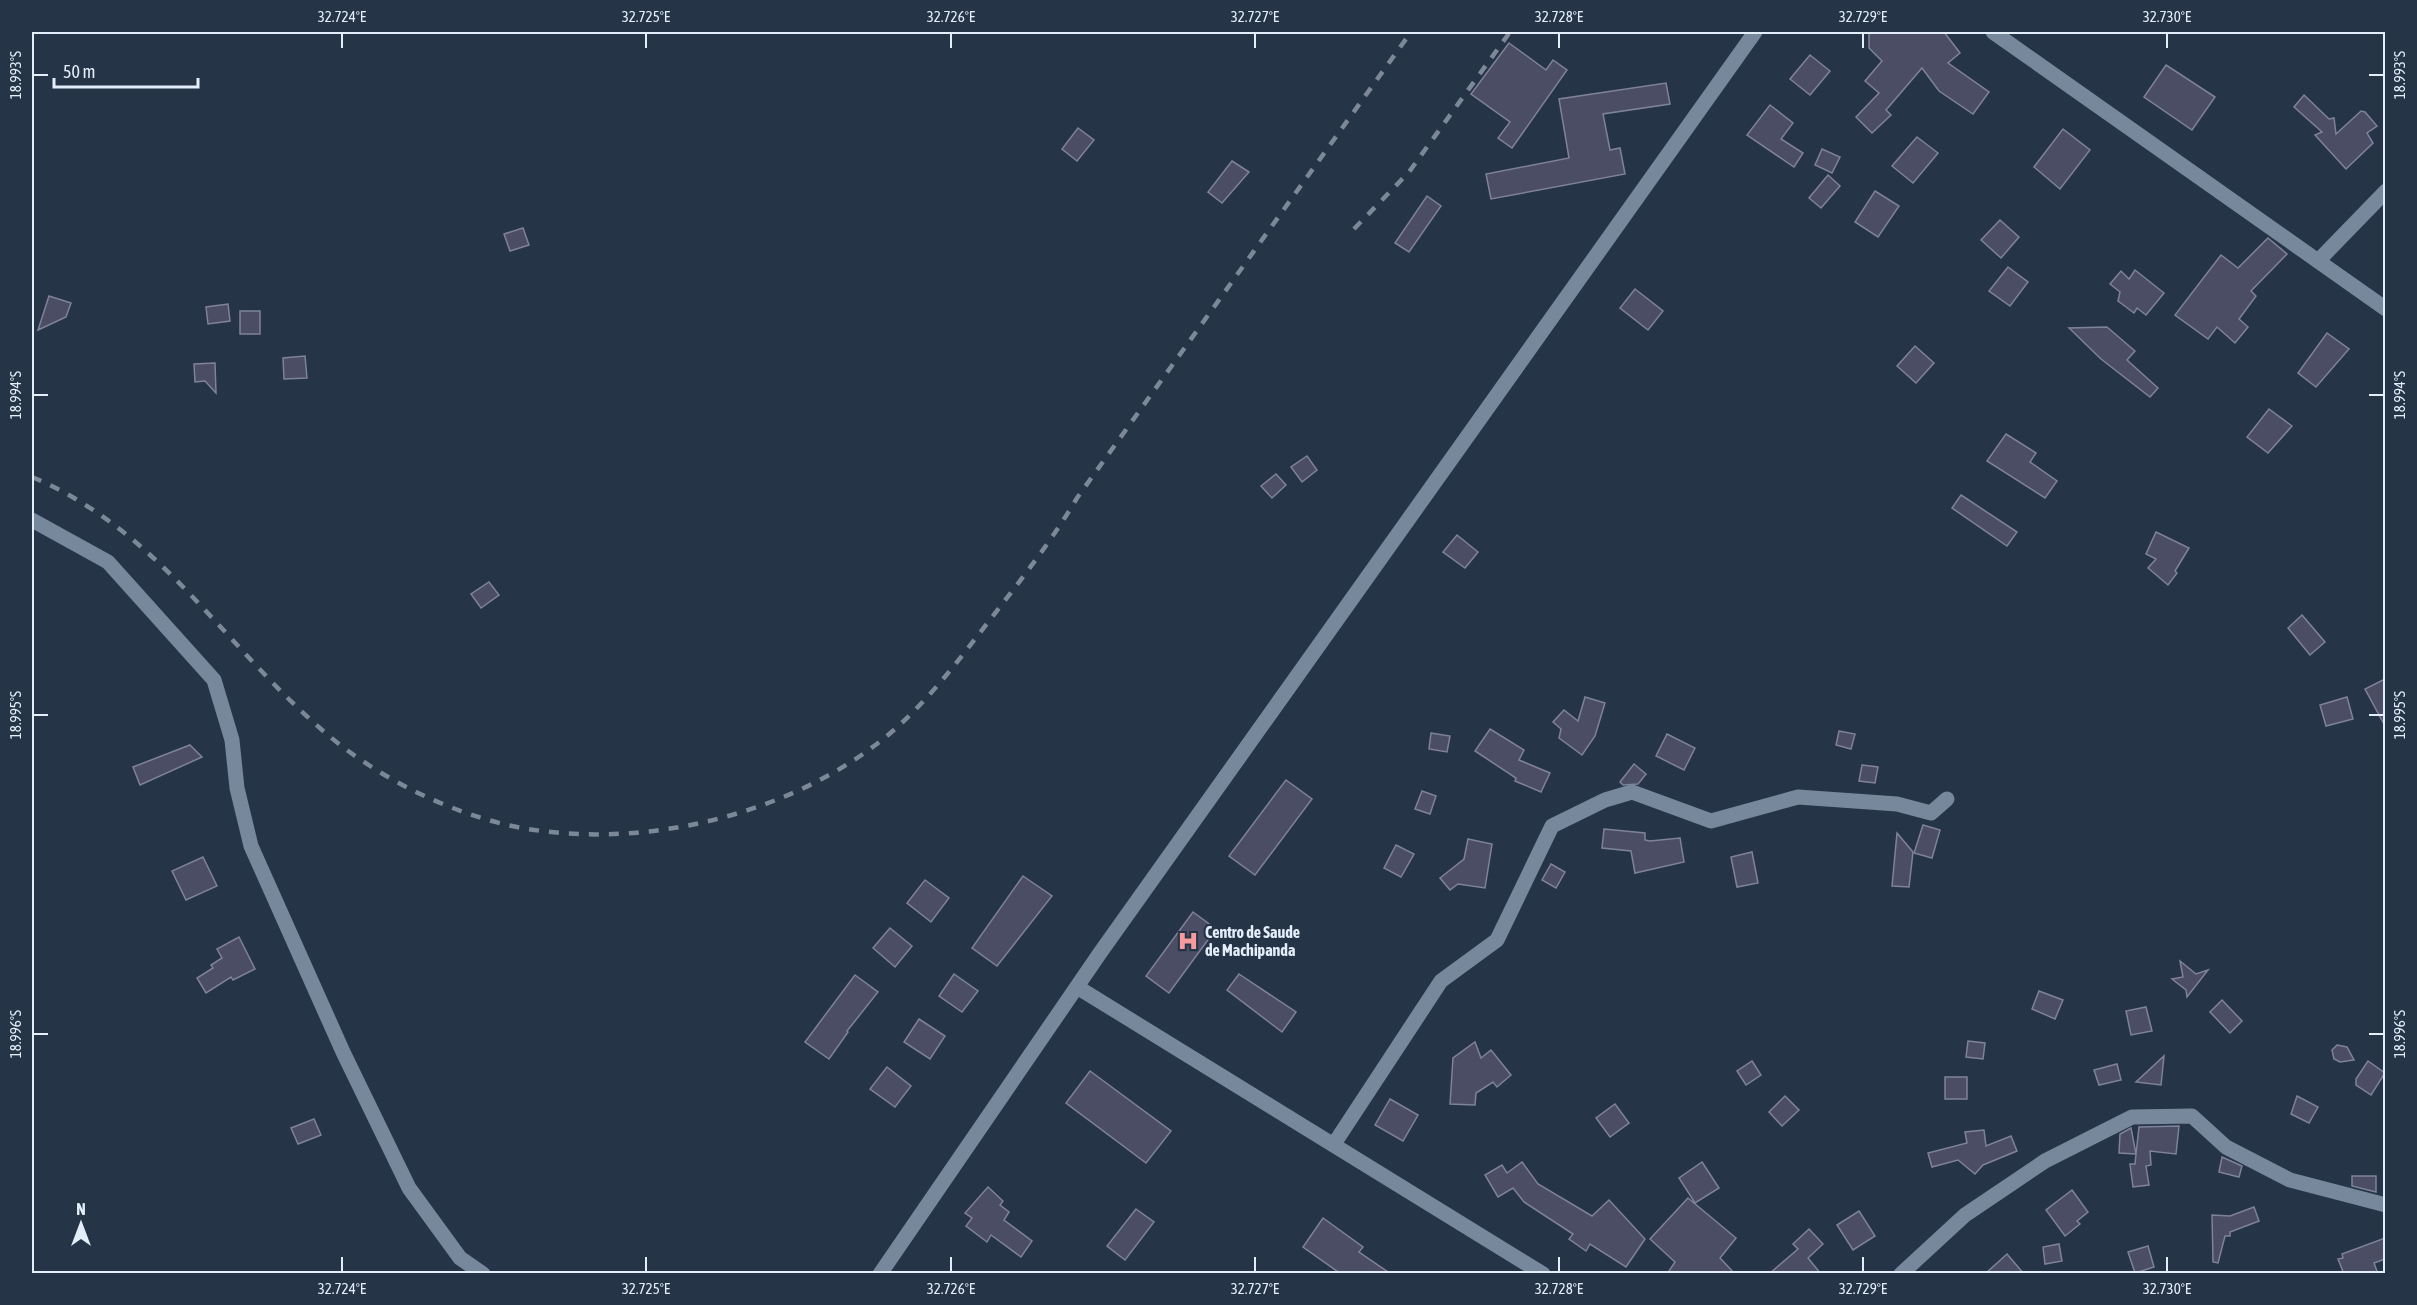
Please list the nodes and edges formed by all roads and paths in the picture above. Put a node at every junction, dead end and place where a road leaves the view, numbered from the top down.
1 (1755, 32) edge
2 (1993, 32) edge
3 (2385, 191) edge
4 (2318, 261) junction
5 (2385, 309) edge
6 (32, 520) edge
7 (1947, 799) dead end
8 (1077, 987) junction
9 (1334, 1144) junction
10 (2385, 1205) edge
11 (483, 1274) edge
12 (880, 1274) edge
13 (1543, 1274) edge
14 (1901, 1274) edge

1 - 8 street
2 - 4 street
3 - 4 street
4 - 5 street
6 - 11 street
7 - 9 street
8 - 9 street
8 - 12 street
9 - 13 street
10 - 14 street

